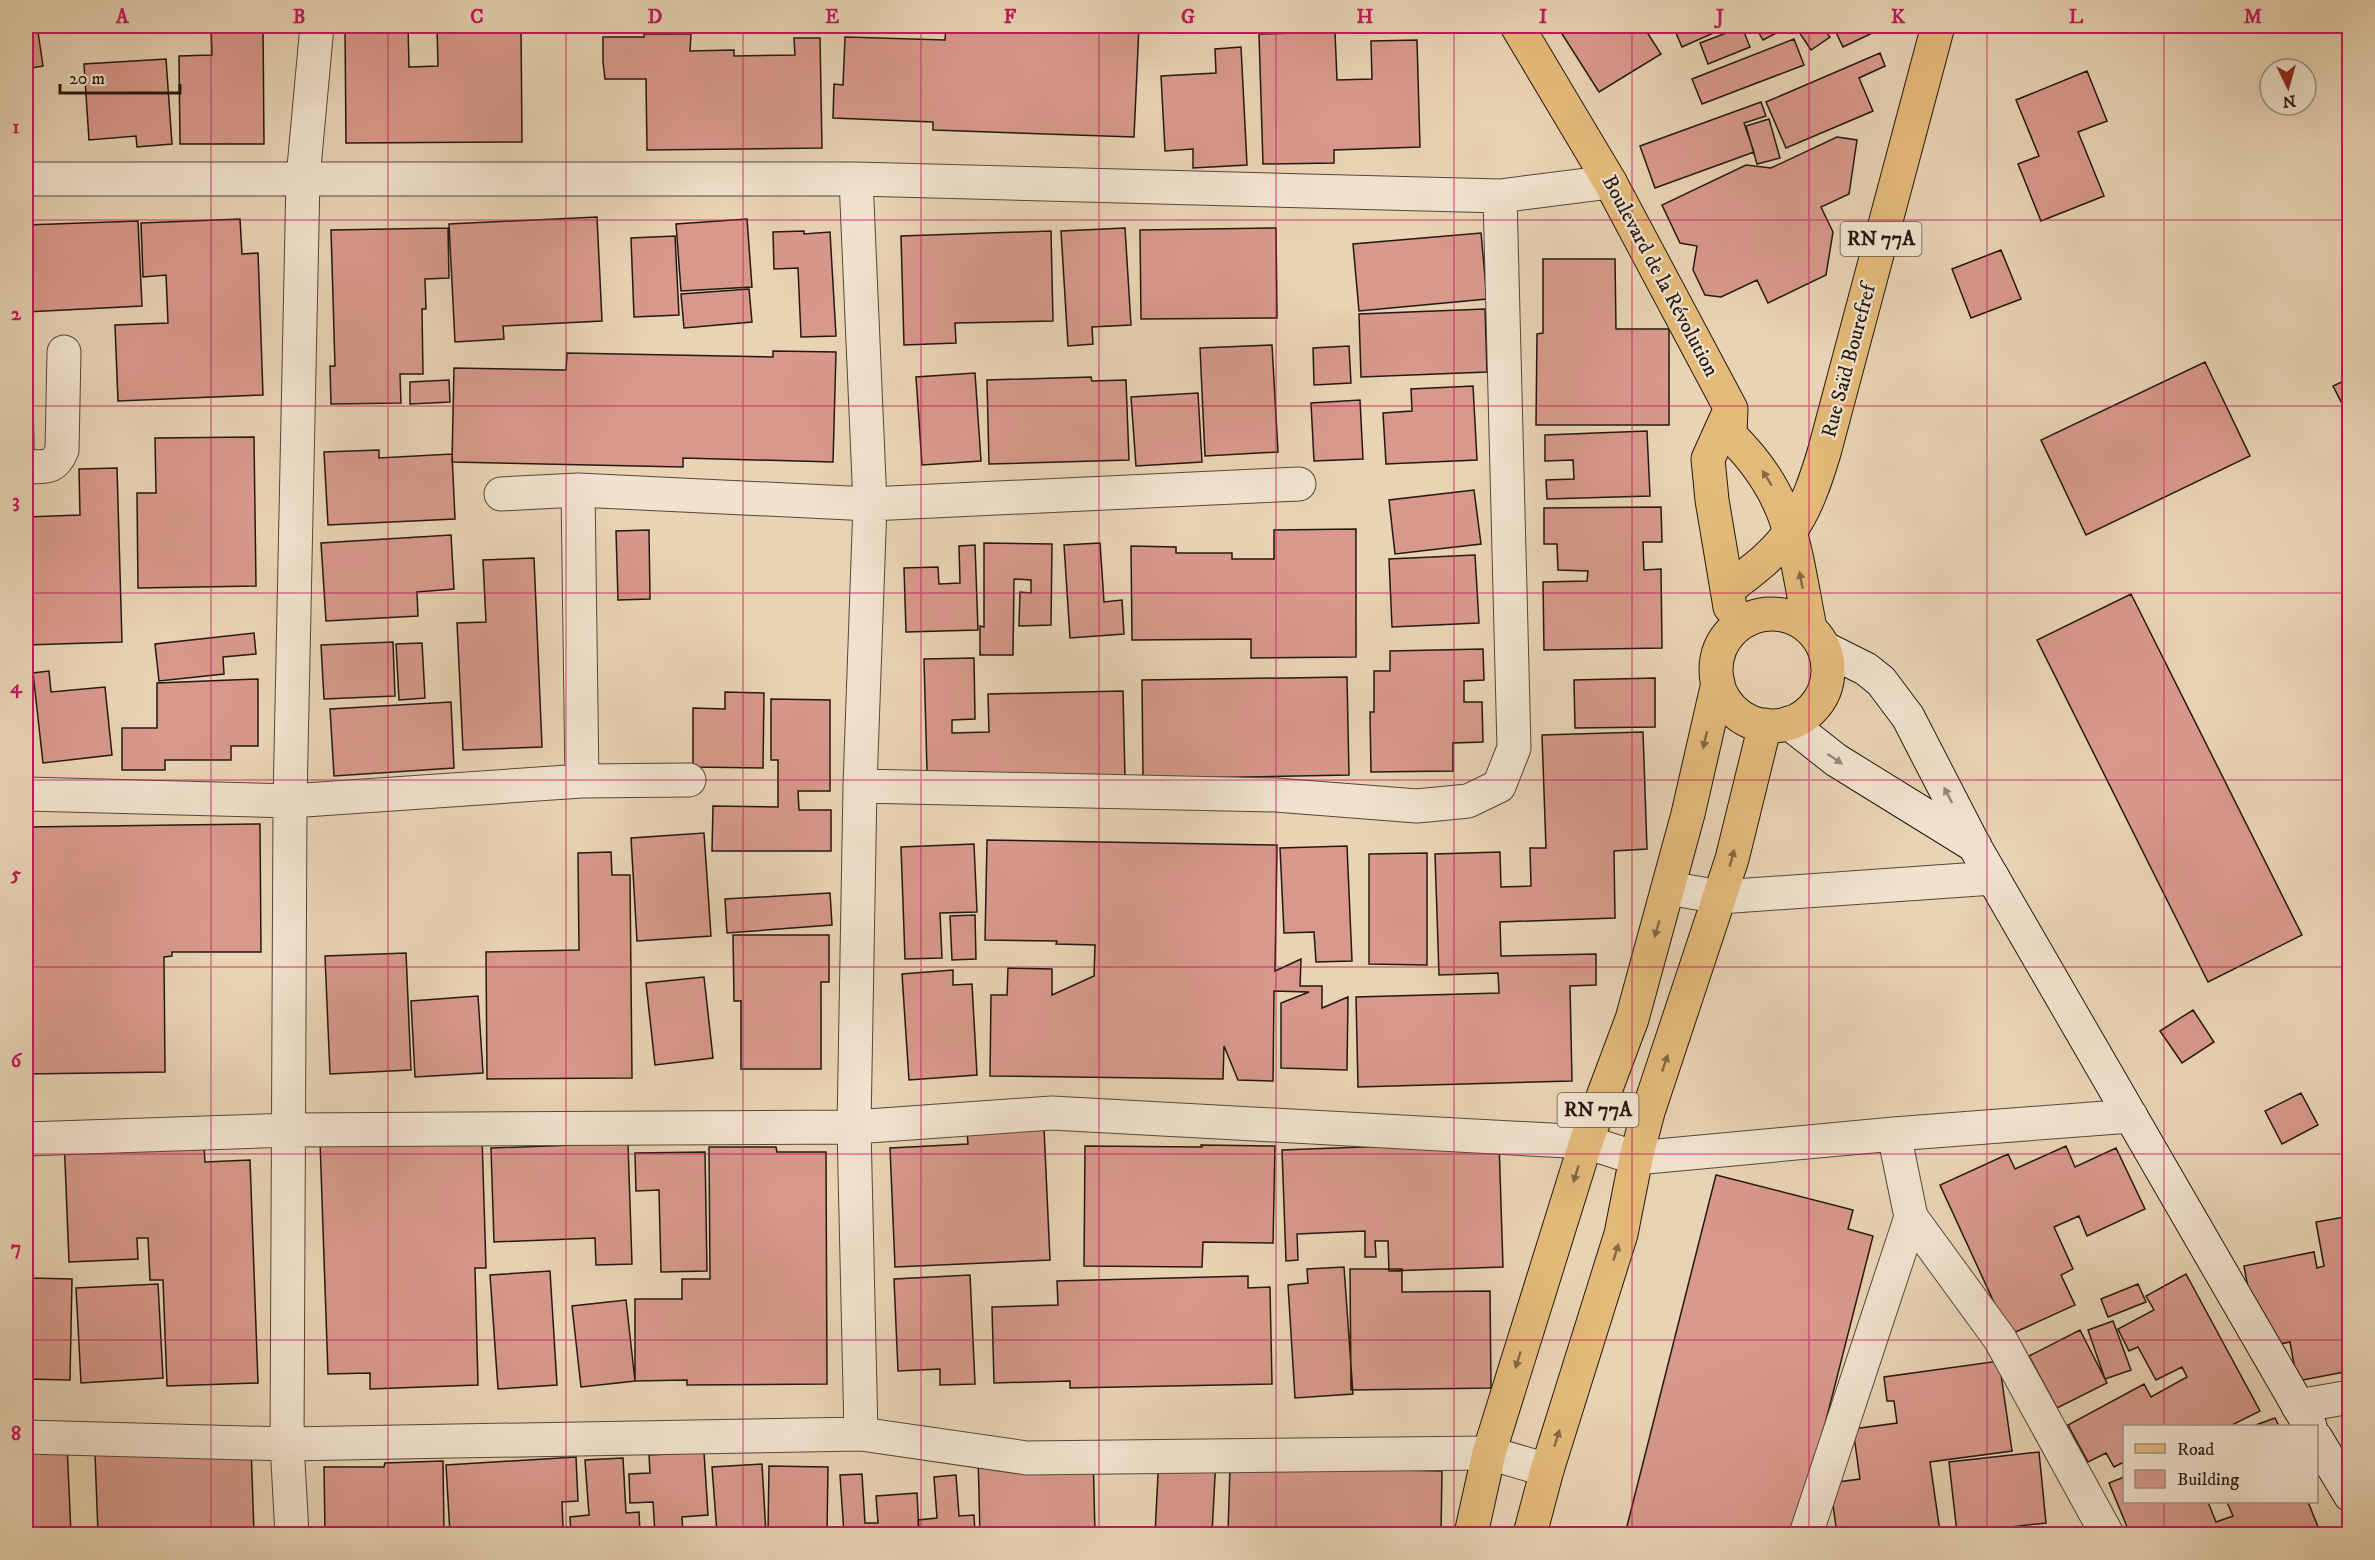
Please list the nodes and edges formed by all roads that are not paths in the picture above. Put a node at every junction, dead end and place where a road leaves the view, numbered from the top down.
1 (317, 26) edge
2 (1517, 26) edge
3 (1938, 26) edge
4 (303, 177) junction
5 (26, 179) edge
6 (856, 179) junction
7 (1610, 183) junction
8 (1500, 196) junction
9 (64, 352) dead end
10 (1731, 409) junction
11 (26, 467) edge
12 (1299, 484) dead end
13 (578, 489) junction
14 (501, 494) dead end
15 (870, 504) junction
16 (1791, 531) junction
17 (1727, 590) junction
18 (1734, 628) junction
19 (1817, 638) junction
20 (1718, 683) junction
21 (1777, 724) junction
22 (689, 780) dead end
23 (582, 781) junction
24 (860, 786) junction
25 (26, 794) edge
26 (290, 801) junction
27 (1975, 847) junction
28 (1993, 878) junction
29 (1668, 888) junction
30 (1720, 897) junction
31 (2131, 1116) junction
32 (854, 1128) junction
33 (290, 1130) junction
34 (1894, 1134) junction
35 (26, 1139) edge
36 (1586, 1142) junction
37 (1636, 1158) junction
38 (1911, 1217) junction
39 (2349, 1397) edge
40 (2304, 1416) edge
41 (861, 1434) junction
42 (26, 1437) edge
43 (2318, 1441) edge
44 (287, 1444) junction
45 (1490, 1453) junction
46 (1547, 1470) junction
47 (2349, 1495) edge
48 (292, 1534) edge
49 (1471, 1534) edge
50 (1530, 1534) edge
51 (1806, 1534) edge
52 (2107, 1534) edge

1 - 4 street
2 - 7 main road, Boulevard de la Révolution
3 - 16 main road, Rue Saïd Bourefref / RN 77A
4 - 5 street
4 - 6 street
4 - 26 street
6 - 8 street
6 - 15 street
7 - 8 street
7 - 10 main road, Boulevard de la Révolution
8 - 24 street
9 - 11 street
16 -> 10 main road
10 - 17 main road
12 - 15 street
13 - 14 street
13 - 15 street
13 - 23 street
15 - 24 street
16 - 17 main road, Rue Saïd Bourefref
19 -> 16 main road
17 - 18 main road
18 - 19 main road
18 - 20 main road
19 - 21 main road
27 -> 19 street
20 - 21 main road
20 -> 29 main road, RN 77A
21 -> 27 street
30 -> 21 main road
22 - 23 street
23 - 26 street
24 - 32 street
25 - 26 street
26 - 33 street
27 - 28 street
28 - 30 street
28 - 31 street
29 - 30 street
29 -> 36 main road, RN 77A
37 -> 30 main road
31 - 34 street
31 - 40 street
32 - 33 street
32 - 36 street
32 - 41 street
33 - 35 street
33 - 44 street
34 - 37 street
34 - 38 street
36 - 37 street
36 -> 45 main road, RN 77A
46 -> 37 main road
38 - 51 street
38 - 52 street
39 - 40 street
41 - 44 street
41 - 45 street
42 - 44 street
43 - 47 street
44 - 48 street
45 - 46 street
45 - 49 main road, RN 77A
46 - 50 main road

